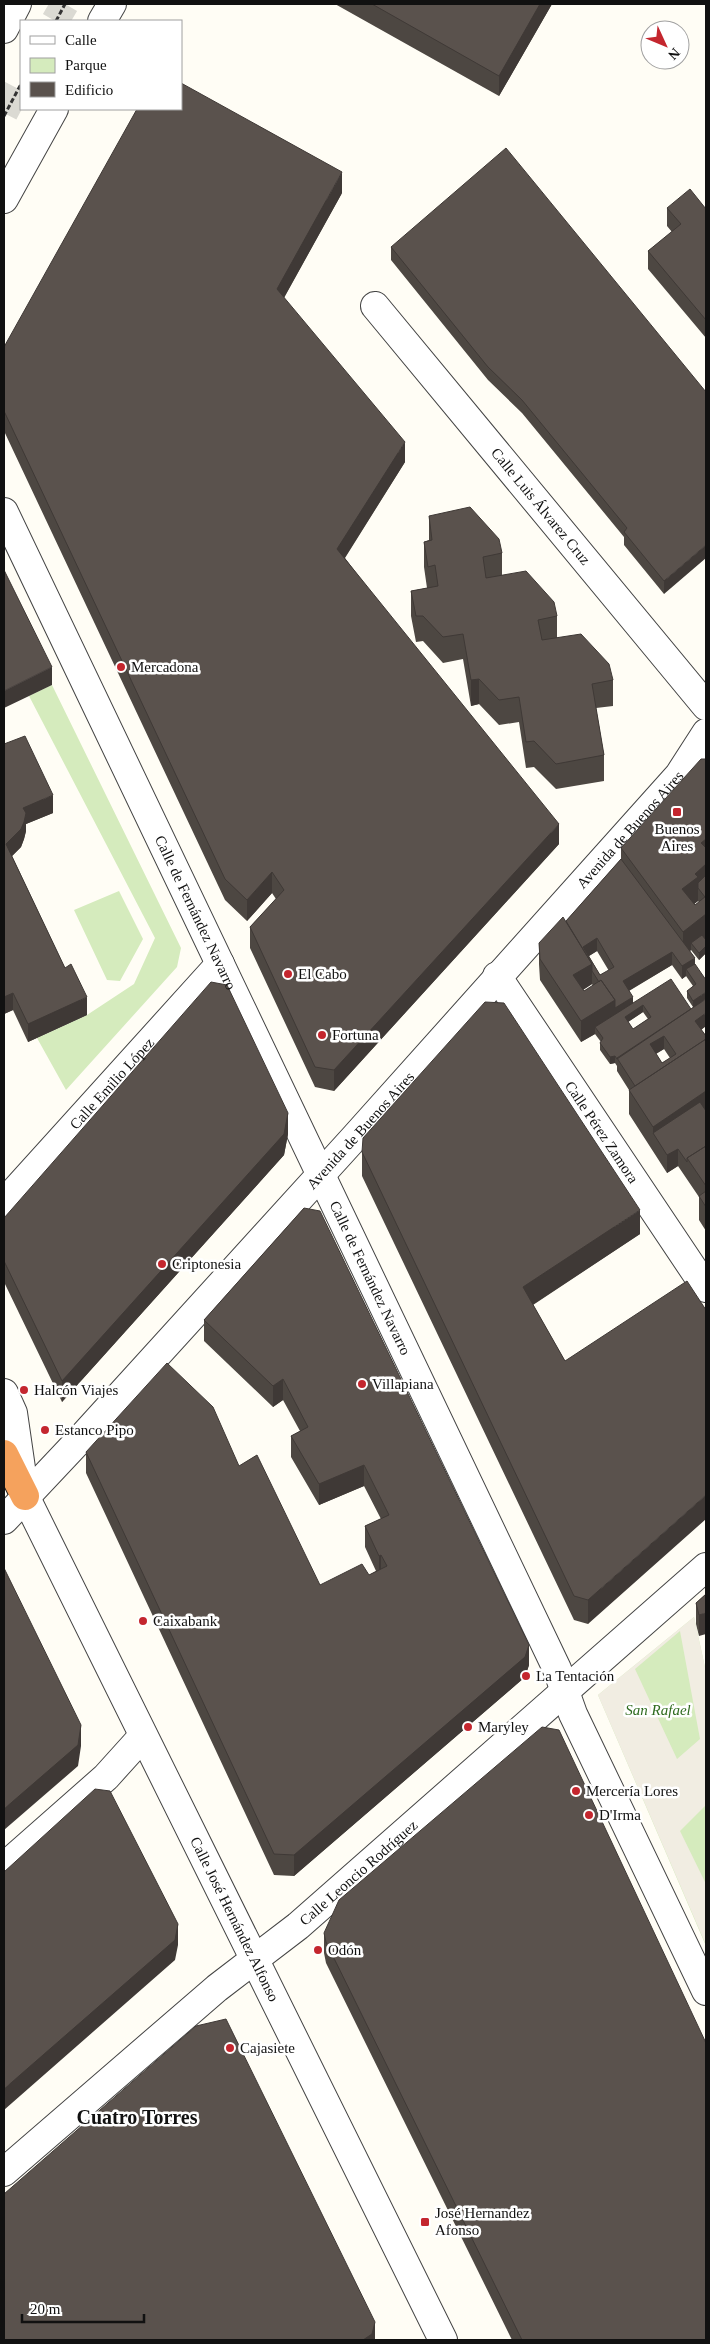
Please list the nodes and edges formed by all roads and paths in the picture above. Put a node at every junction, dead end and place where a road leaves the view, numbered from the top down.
1 (17, 4) edge
2 (66, 4) edge
3 (112, 4) edge
4 (57, 20) edge
5 (103, 20) edge
6 (4, 29) edge
7 (20, 86) edge
8 (53, 110) edge
9 (4, 116) edge
10 (4, 199) edge
11 (375, 306) dead end
12 (4, 512) edge
13 (706, 706) edge
14 (706, 733) edge
15 (220, 964) junction
16 (497, 976) junction
17 (321, 1175) junction
18 (4, 1202) edge
19 (706, 1288) edge
20 (4, 1393) edge
21 (4, 1454) edge
22 (4, 1476) edge
23 (25, 1496) junction
24 (4, 1520) edge
25 (706, 1567) edge
26 (565, 1691) junction
27 (144, 1736) junction
28 (4, 1867) edge
29 (254, 1960) junction
30 (706, 1991) edge
31 (4, 2172) edge
32 (443, 2340) edge

1 - 6 street
2 - 4 path
3 - 5 street
7 - 9 path
8 - 10 street
11 - 13 street, Calle Luis Álvarez Cruz
12 - 15 street, Calle de Fernández Navarro
14 - 16 street, Avenida de Buenos Aires
15 - 17 street, Calle de Fernández Navarro
15 - 18 street, Calle Emilio López
16 - 17 street, Avenida de Buenos Aires
16 - 19 street, Calle Pérez Zamora
17 - 23 street, Avenida de Buenos Aires
17 - 26 street, Calle de Fernández Navarro
20 - 23 street, Calle José Hernández Alfonso
21 - 23 highway
22 - 23 street, Calle José Hernández Alfonso
23 - 24 street, Avenida de Buenos Aires
23 - 27 street, Calle José Hernández Alfonso
25 - 26 street, Calle Leoncio Rodríguez
26 - 29 street, Calle Leoncio Rodríguez
26 - 30 street, Calle de Fernández Navarro
27 - 28 street
27 - 29 street, Calle José Hernández Alfonso
29 - 31 street, Calle Leoncio Rodríguez
29 - 32 street, Calle José Hernández Alfonso

